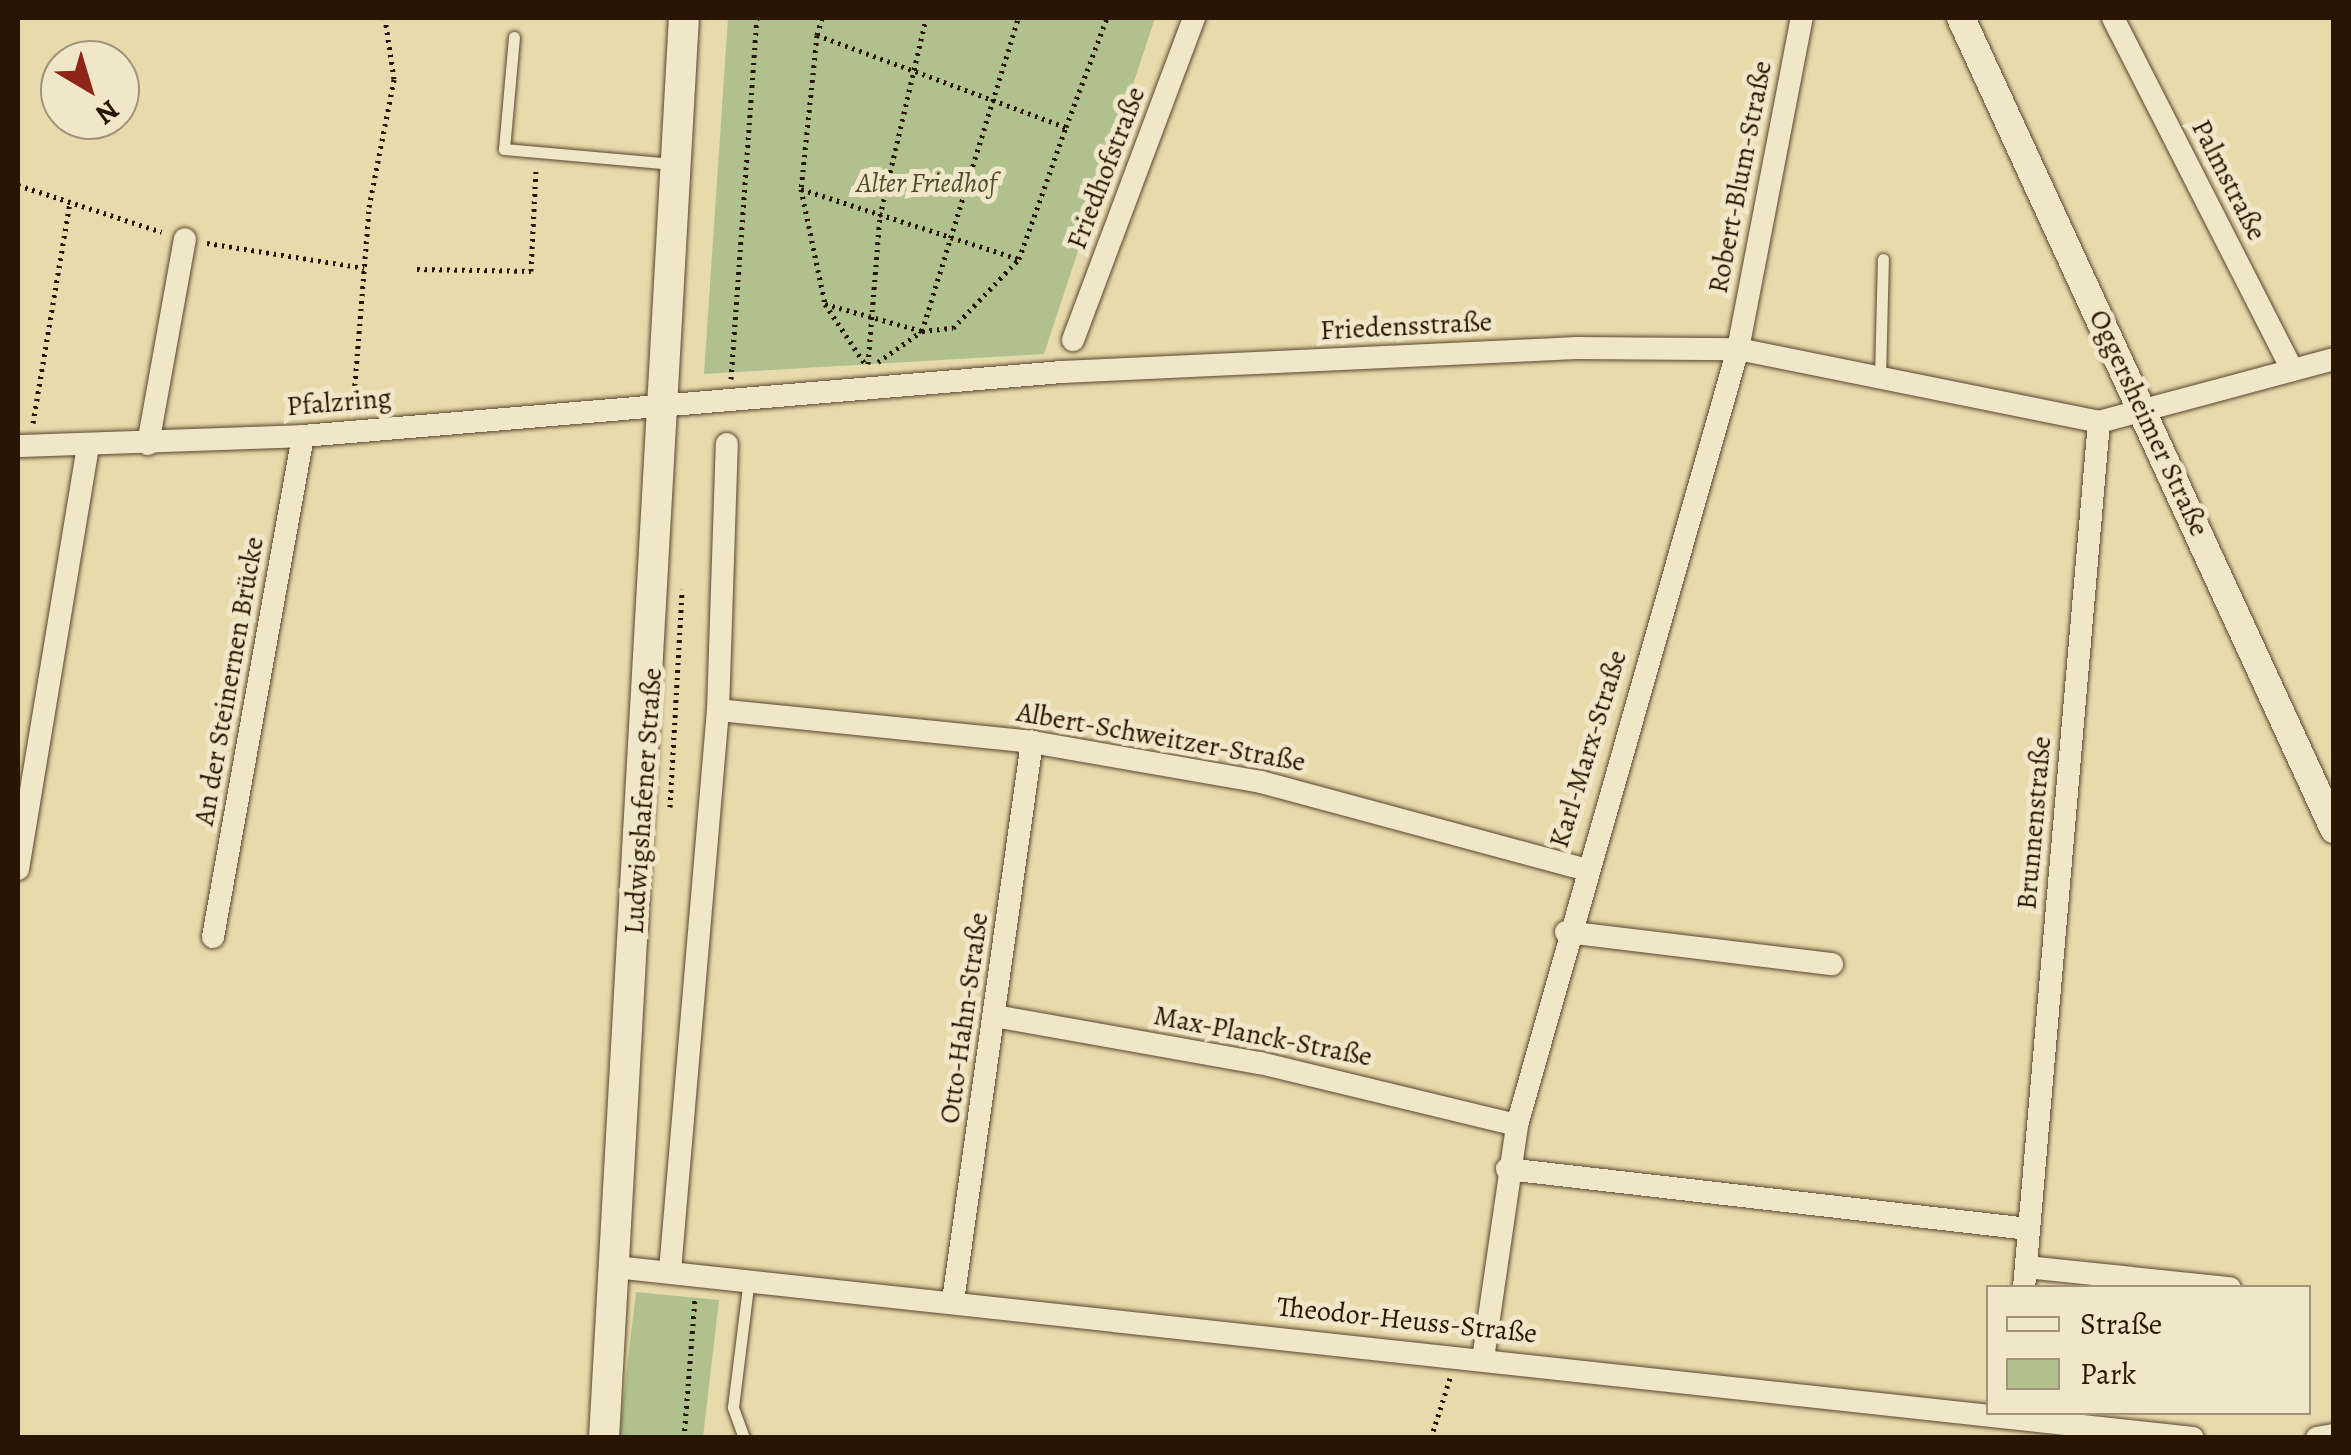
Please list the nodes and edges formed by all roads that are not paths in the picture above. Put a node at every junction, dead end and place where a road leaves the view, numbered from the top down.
1 (684, 18) edge
2 (1194, 18) edge
3 (1802, 18) edge
4 (1961, 18) edge
5 (2113, 18) edge
6 (514, 37) dead end
7 (677, 165) junction
8 (185, 240) road end
9 (1884, 259) dead end
10 (1074, 340) dead end
11 (1738, 349) junction
12 (2334, 359) edge
13 (2292, 370) junction
14 (1880, 378) junction
15 (679, 403) junction
16 (2144, 414) junction
17 (2098, 422) junction
18 (303, 436) junction
19 (148, 444) junction
20 (727, 444) dead end
21 (23, 446) edge
22 (88, 446) junction
23 (718, 710) junction
24 (1032, 742) junction
25 (2334, 829) edge
26 (18, 868) edge
27 (1584, 869) junction
28 (1566, 932) junction
29 (214, 937) dead end
30 (1832, 964) dead end
31 (994, 1016) junction
32 (1517, 1125) junction
33 (1507, 1169) junction
34 (2029, 1229) junction
35 (615, 1267) junction
36 (670, 1271) junction
37 (2025, 1277) edge
38 (749, 1278) junction
39 (2174, 1285) edge
40 (953, 1302) junction
41 (1483, 1358) junction
42 (1986, 1413) edge
43 (2013, 1416) edge
44 (2334, 1435) edge
45 (604, 1438) edge
46 (744, 1438) edge
47 (2193, 1438) edge
48 (2317, 1438) edge

1 - 7 main road, Ludwigshafener Straße
2 - 10 street, Friedhofstraße
3 - 11 street, Robert-Blum-Straße
4 - 16 street, Oggersheimer Straße
5 - 13 street, Palmstraße
6 - 7 lane
7 - 15 main road, Ludwigshafener Straße
8 - 19 street
9 - 14 lane
11 - 14 street, Friedensstraße
11 - 15 street, Friedensstraße
11 - 27 street, Karl-Marx-Straße
12 - 13 street, Friedensstraße
13 - 16 street, Friedensstraße
14 - 17 street, Friedensstraße
15 - 18 street, Pfalzring
15 - 35 main road, Ludwigshafener Straße
16 - 17 street, Friedensstraße
16 - 25 street, Oggersheimer Straße
17 - 34 street, Brunnenstraße
18 - 19 street, Pfalzring
18 - 29 street, An der Steinernen Brücke
19 - 22 street, Pfalzring
20 - 23 street
21 - 22 street, Pfalzring
22 - 26 street
23 - 24 street, Albert-Schweitzer-Straße
23 - 36 street
24 - 27 street, Albert-Schweitzer-Straße
24 - 31 street, Otto-Hahn-Straße
27 - 28 street, Karl-Marx-Straße
28 - 30 street
28 - 32 street, Karl-Marx-Straße
31 - 32 street, Max-Planck-Straße
31 - 40 street, Otto-Hahn-Straße
32 - 33 street, Karl-Marx-Straße
33 - 34 street
33 - 41 street, Karl-Marx-Straße
34 - 37 street, Brunnenstraße
35 - 36 street, Theodor-Heuss-Straße
35 - 45 main road, Ludwigshafener Straße
36 - 38 street, Theodor-Heuss-Straße
37 - 39 street, Brunnenstraße
38 - 40 street, Theodor-Heuss-Straße
38 - 46 lane
40 - 41 street, Theodor-Heuss-Straße
41 - 42 street, Theodor-Heuss-Straße
43 - 47 street, Theodor-Heuss-Straße
44 - 48 street

